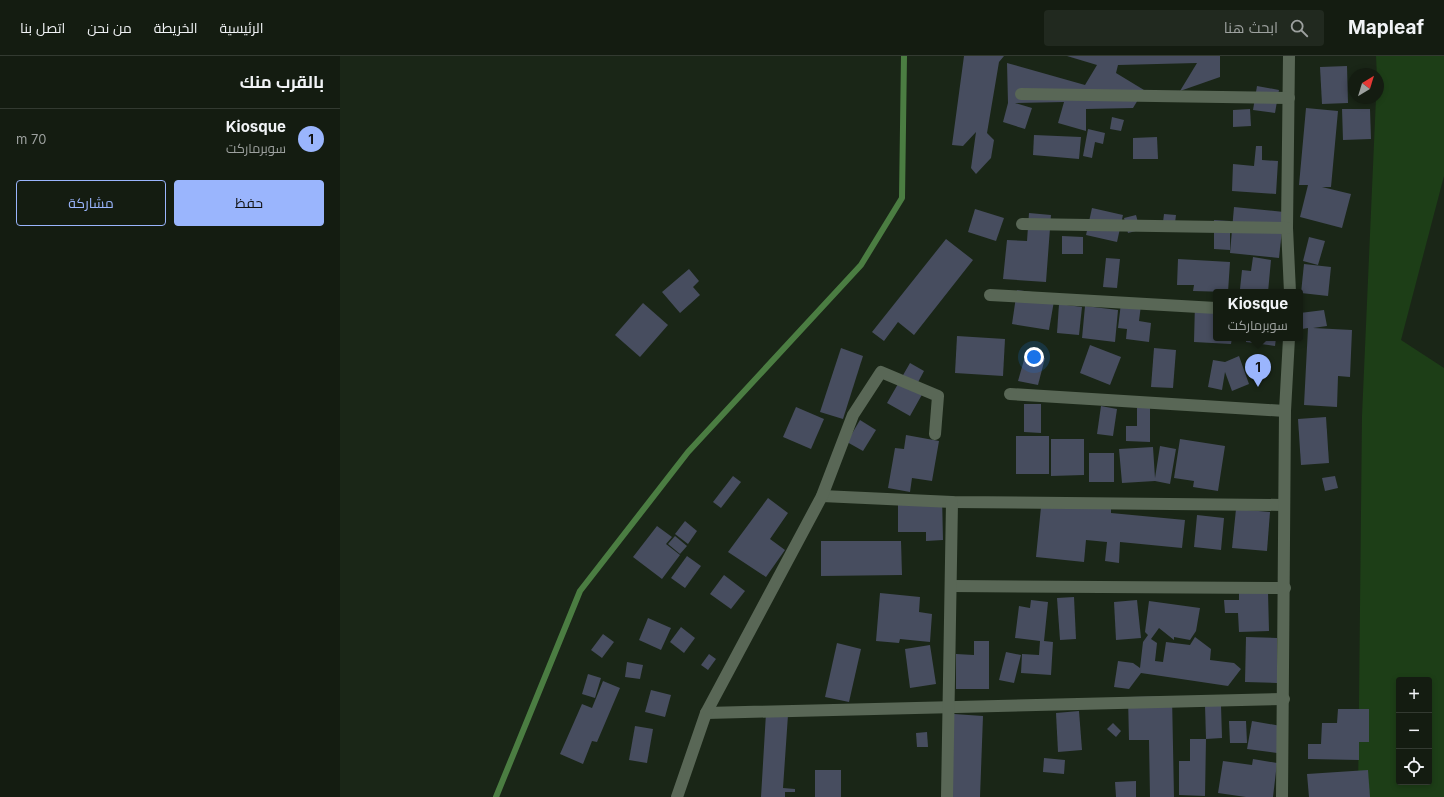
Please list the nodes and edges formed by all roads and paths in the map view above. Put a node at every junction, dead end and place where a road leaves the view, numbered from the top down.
1 (1289, 56) edge
2 (1021, 94) dead end
3 (1289, 98) junction
4 (1022, 224) dead end
5 (1287, 228) junction
6 (1290, 289) edge
7 (990, 295) dead end
8 (1213, 308) edge
9 (1289, 341) edge
10 (1010, 394) dead end
11 (1285, 411) junction
12 (935, 434) dead end
13 (822, 496) junction
14 (952, 502) junction
15 (1284, 505) junction
16 (951, 586) junction
17 (1285, 588) junction
18 (1284, 699) junction
19 (949, 707) junction
20 (706, 713) junction
21 (677, 797) edge
22 (947, 797) edge
23 (1282, 797) edge

1 - 3 street
2 - 3 street
3 - 5 street
4 - 5 street
5 - 6 street
7 - 8 street
9 - 11 street
10 - 11 street
11 - 15 street
12 - 13 street
13 - 14 street
13 - 20 street
14 - 15 street
14 - 16 street
15 - 17 street
16 - 17 street
16 - 19 street
17 - 18 street
18 - 19 street
18 - 23 street
19 - 20 street
19 - 22 street
20 - 21 street

